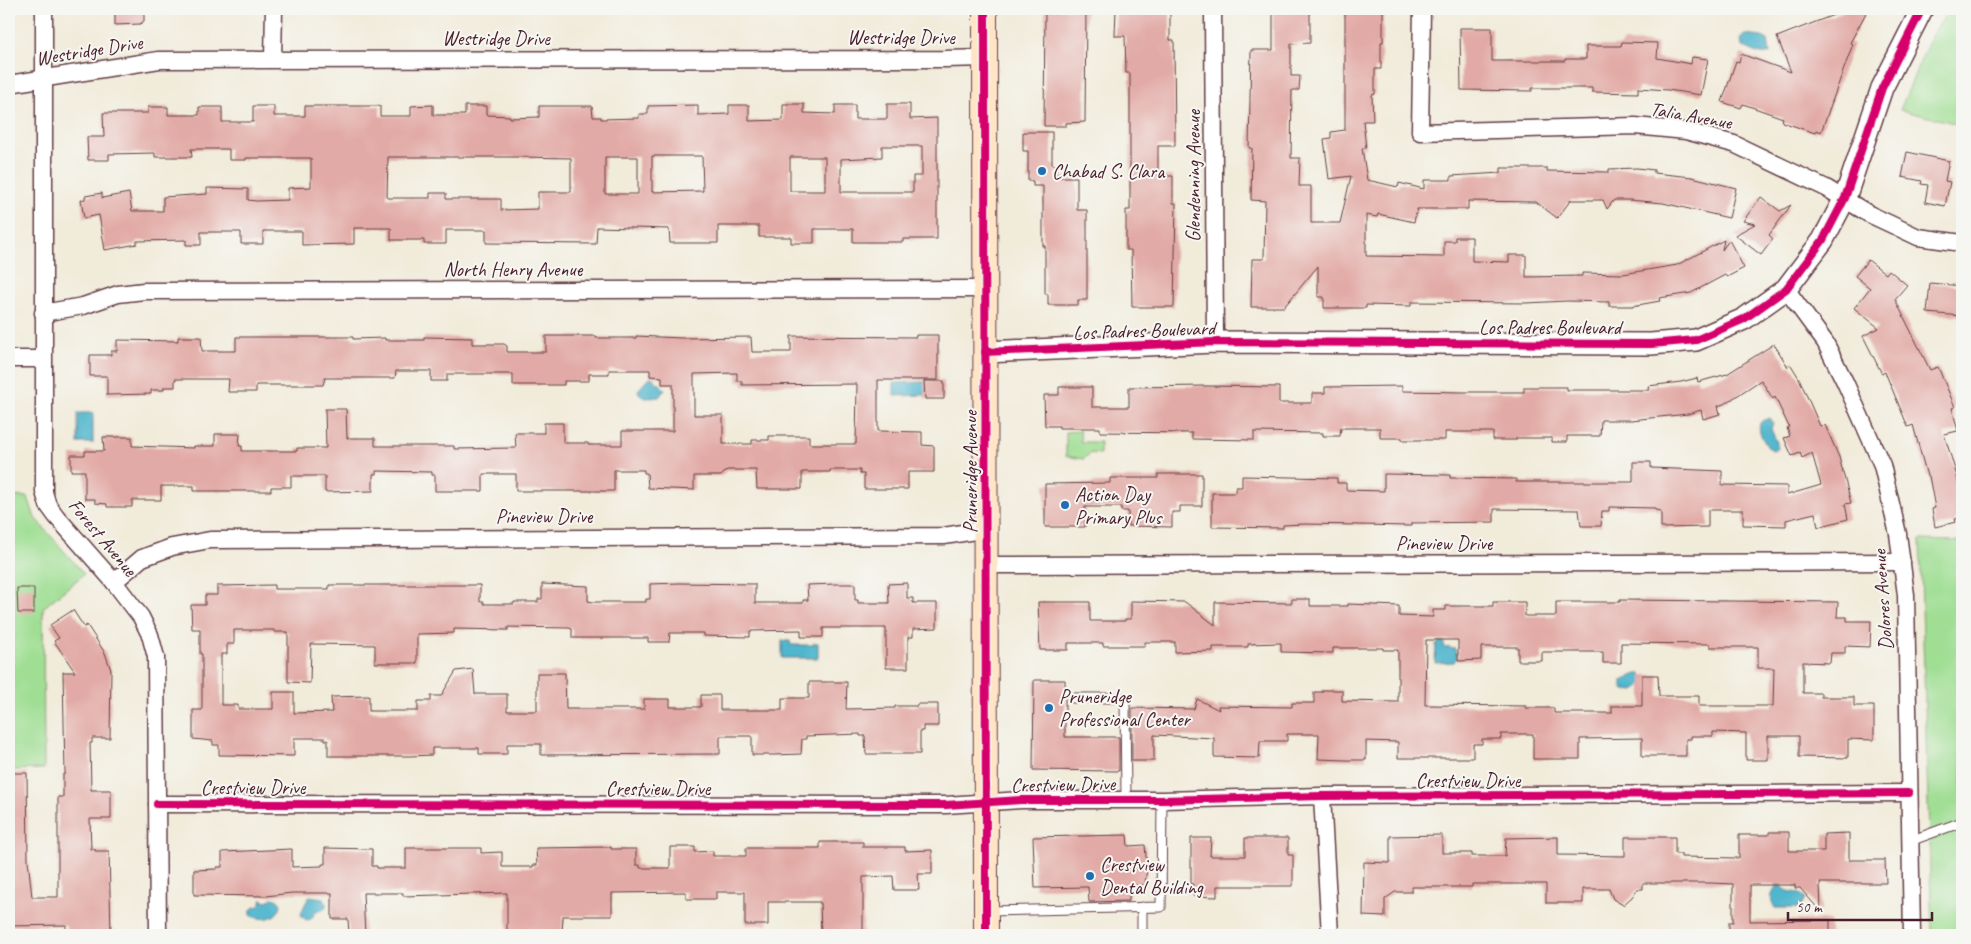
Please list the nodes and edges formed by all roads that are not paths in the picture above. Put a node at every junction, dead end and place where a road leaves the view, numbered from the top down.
1 (44, 9) edge
2 (274, 9) edge
3 (986, 9) edge
4 (1213, 9) edge
5 (1422, 9) edge
6 (1922, 9) edge
7 (986, 58) junction
8 (273, 59) junction
9 (45, 78) junction
10 (9, 84) edge
11 (1845, 198) junction
12 (1962, 243) edge
13 (986, 289) junction
14 (1786, 289) junction
15 (44, 313) junction
16 (1215, 342) junction
17 (985, 352) junction
18 (9, 359) edge
19 (44, 359) junction
20 (986, 529) junction
21 (1902, 562) junction
22 (986, 565) junction
23 (114, 582) junction
24 (1073, 698) dead end
25 (1909, 793) junction
26 (1322, 796) junction
27 (1126, 800) junction
28 (1162, 800) junction
29 (986, 803) junction
30 (156, 804) junction
31 (1962, 822) edge
32 (1910, 841) junction
33 (1142, 907) junction
34 (985, 911) junction
35 (158, 935) edge
36 (986, 935) edge
37 (1142, 935) edge
38 (1330, 935) edge
39 (1912, 935) edge

1 - 9 street, Forest Avenue
2 - 8 street
3 - 7 main road, Pruneridge Avenue
4 - 16 street, Glendenning Avenue
5 - 11 street, Talia Avenue
6 - 11 street, Los Padres Boulevard
7 - 8 street, Westridge Drive
7 - 13 main road, Pruneridge Avenue
8 - 9 street, Westridge Drive
9 - 10 street, Westridge Drive
9 - 15 street, Forest Avenue
11 - 12 street, Talia Avenue
11 - 14 street, Los Padres Boulevard
13 - 15 street, North Henry Avenue
13 - 17 main road, Pruneridge Avenue
14 - 16 street, Los Padres Boulevard
14 - 21 street, Dolores Avenue
15 - 19 street, Forest Avenue
16 - 17 street, Los Padres Boulevard
17 - 20 main road, Pruneridge Avenue
18 - 19 street
19 - 23 street, Forest Avenue
20 - 22 main road, Pruneridge Avenue
20 - 23 street, Pineview Drive
21 - 22 street, Pineview Drive
21 - 25 street, Dolores Avenue
22 - 29 main road, Pruneridge Avenue
23 - 30 street, Forest Avenue
24 - 27 lane
25 - 26 street, Crestview Drive
25 - 32 street, Dolores Avenue
26 - 28 street, Crestview Drive
26 - 38 street
27 - 28 street, Crestview Drive
27 - 29 street, Crestview Drive
28 - 33 lane
29 - 30 street, Crestview Drive
29 - 34 main road, Pruneridge Avenue
30 - 35 street, Forest Avenue
31 - 32 lane
32 - 39 street, Dolores Avenue
33 - 34 lane
33 - 37 lane
34 - 36 main road, Pruneridge Avenue

